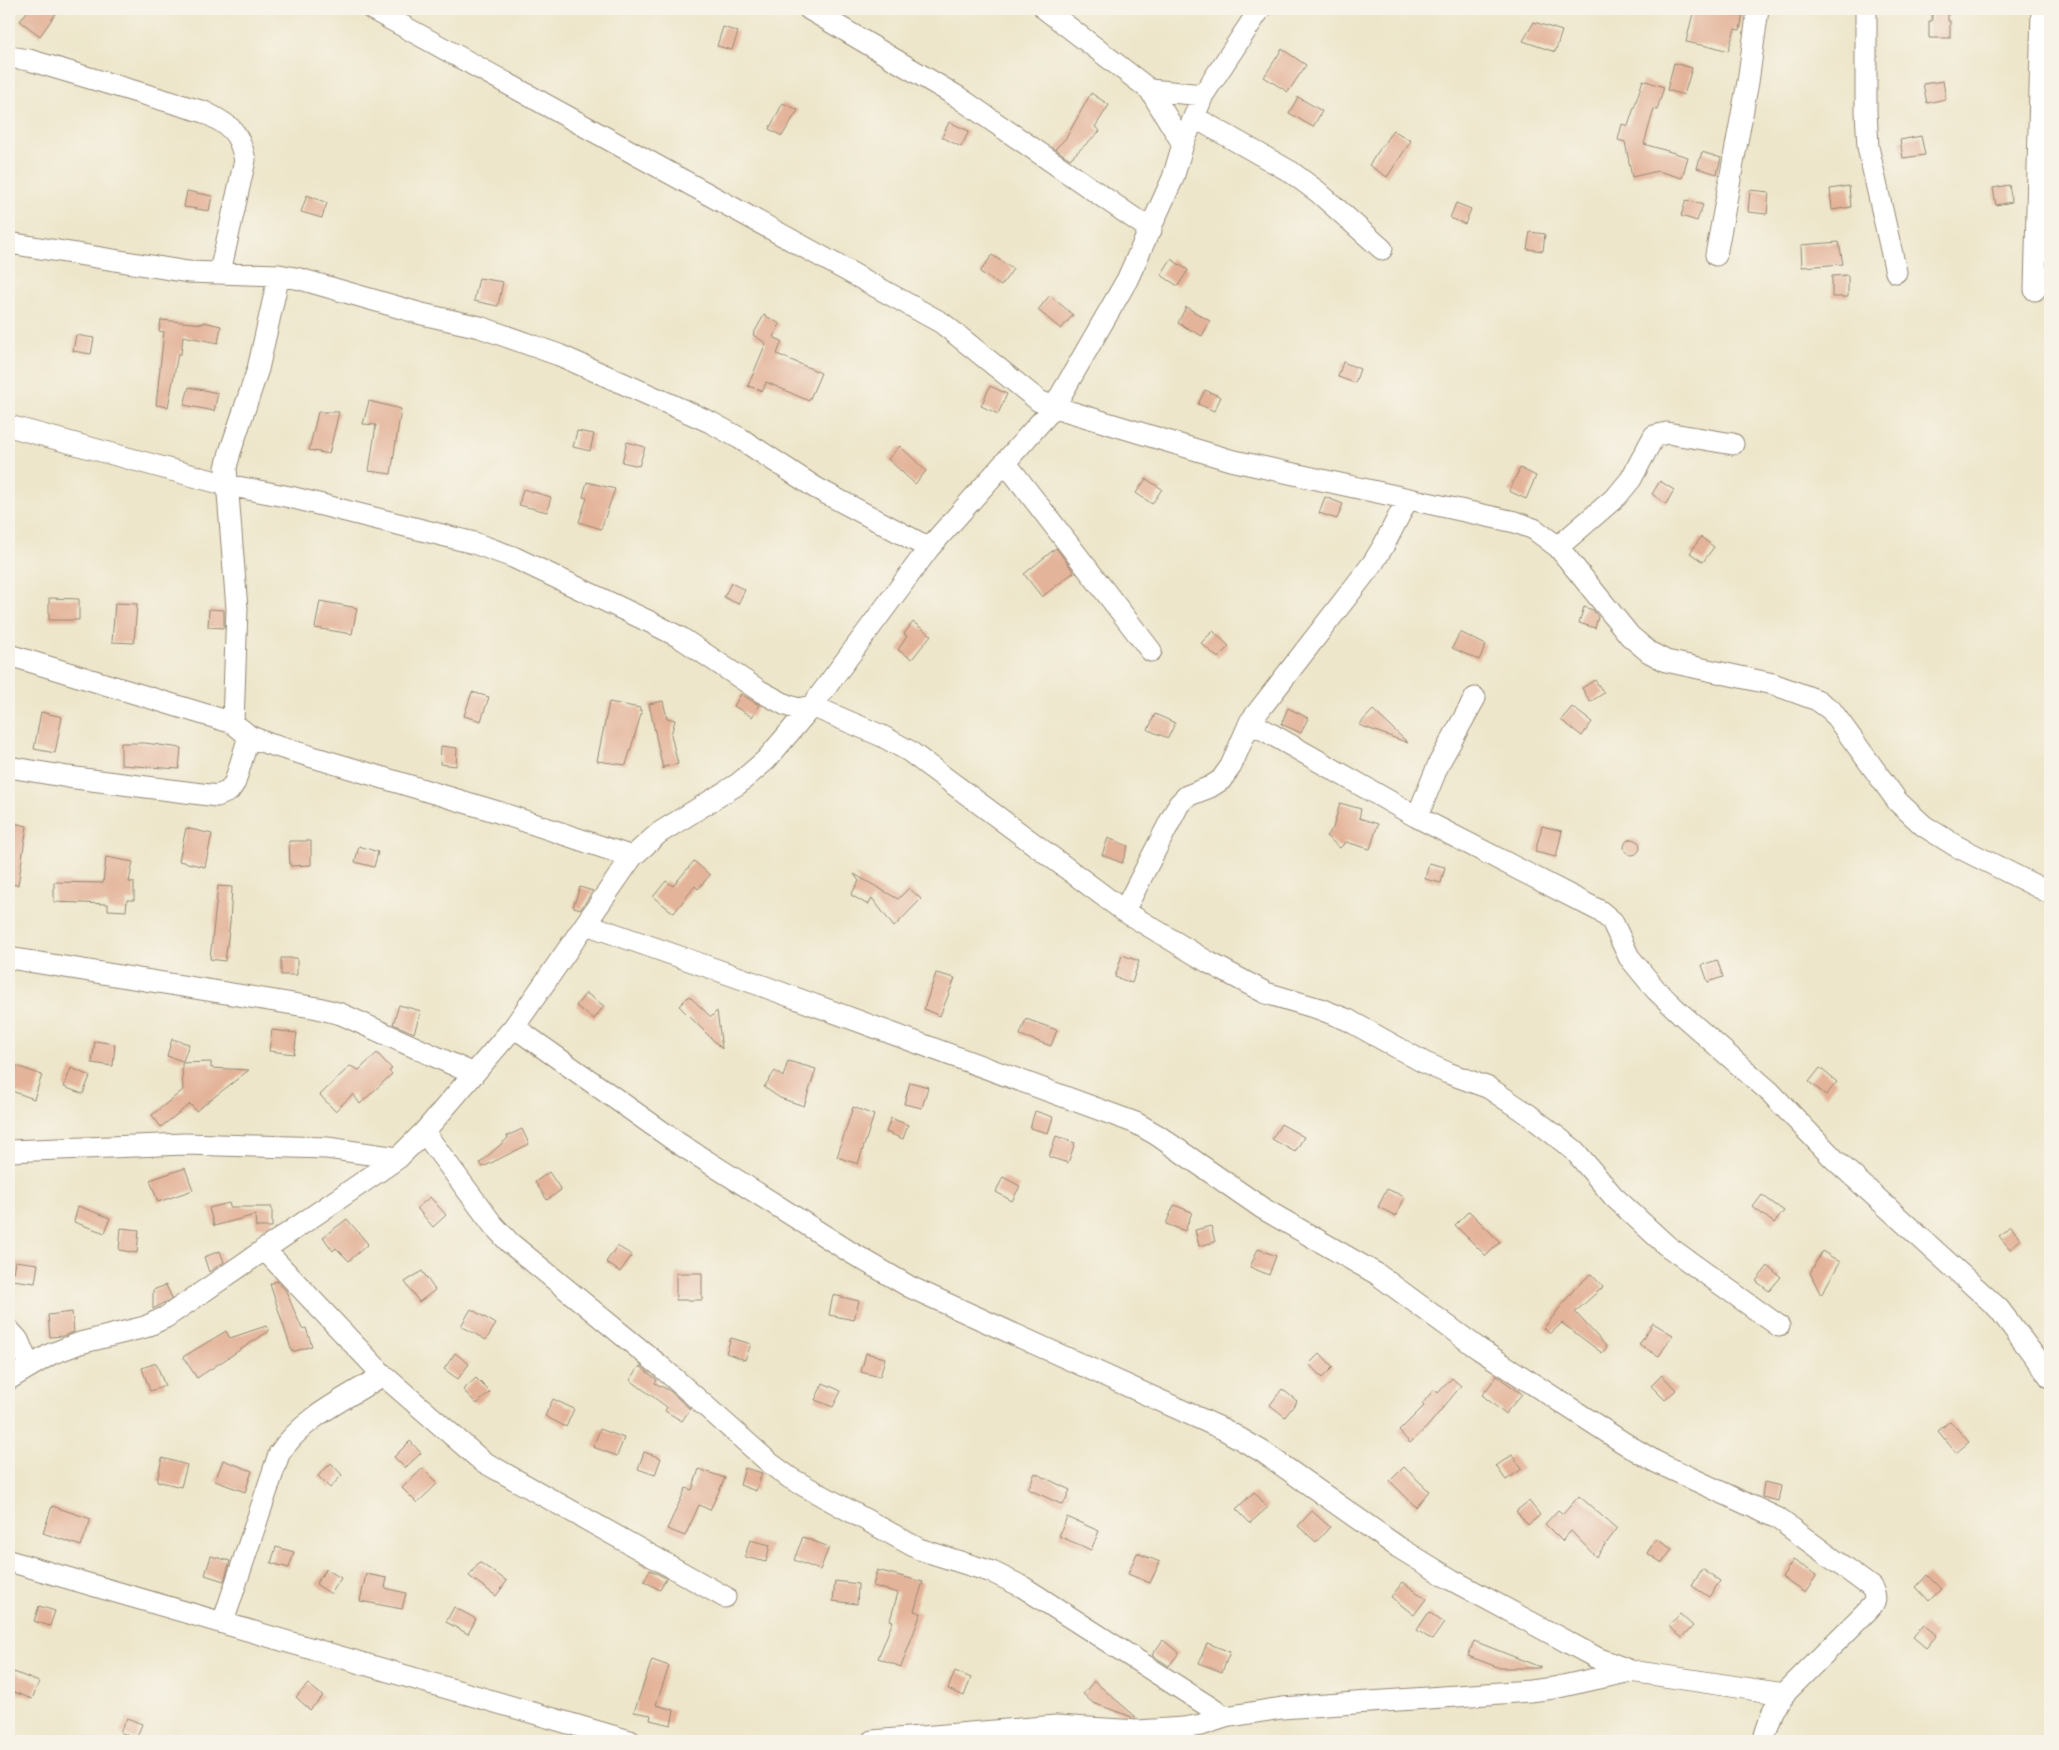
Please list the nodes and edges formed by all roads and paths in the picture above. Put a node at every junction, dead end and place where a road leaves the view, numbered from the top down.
1 (372, 9) edge
2 (809, 9) edge
3 (1045, 9) edge
4 (1260, 9) edge
5 (1758, 9) edge
6 (1866, 9) edge
7 (2042, 9) edge
8 (9, 57) edge
9 (1150, 90) junction
10 (1203, 95) junction
11 (1194, 117) junction
12 (1183, 144) junction
13 (1151, 230) junction
14 (9, 243) edge
15 (1382, 249) dead end
16 (1716, 255) dead end
17 (220, 272) junction
18 (1896, 272) dead end
19 (279, 275) junction
20 (2035, 290) dead end
21 (1054, 407) junction
22 (9, 426) edge
23 (1733, 444) dead end
24 (1005, 462) junction
25 (228, 485) junction
26 (1408, 500) junction
27 (1558, 547) junction
28 (928, 548) junction
29 (1151, 651) dead end
30 (9, 655) edge
31 (1475, 698) dead end
32 (812, 706) junction
33 (1250, 722) junction
34 (241, 730) junction
35 (9, 767) edge
36 (1417, 817) junction
37 (632, 857) junction
38 (2050, 893) edge
39 (1124, 911) junction
40 (586, 924) junction
41 (9, 958) edge
42 (514, 1027) junction
43 (474, 1074) junction
44 (424, 1132) junction
45 (9, 1150) edge
46 (398, 1158) junction
47 (264, 1249) junction
48 (1779, 1326) dead end
49 (9, 1330) edge
50 (29, 1366) junction
51 (383, 1375) junction
52 (2050, 1377) edge
53 (9, 1379) edge
54 (9, 1561) edge
55 (725, 1597) dead end
56 (223, 1622) junction
57 (1630, 1672) junction
58 (1784, 1694) junction
59 (1225, 1717) junction
60 (630, 1741) edge
61 (872, 1741) edge
62 (1763, 1741) edge

1 - 21 street
2 - 13 street
3 - 9 street
4 - 10 street
5 - 16 street
6 - 18 street
7 - 20 street
8 - 17 street
9 - 10 street
9 - 12 street
10 - 11 street
11 - 12 street
11 - 15 street
12 - 13 street
13 - 21 street
14 - 17 street
17 - 19 street
19 - 25 street
19 - 28 street
21 - 24 street
21 - 26 street
22 - 25 street
23 - 27 street
24 - 28 street
24 - 29 street
25 - 32 street
25 - 34 street
26 - 27 street
26 - 33 street
27 - 38 street
28 - 32 street
30 - 34 street
31 - 36 street
32 - 37 street
32 - 39 street
33 - 36 street
33 - 39 street
34 - 35 street
34 - 37 street
36 - 52 street
37 - 40 street
39 - 48 street
40 - 42 street
40 - 58 street
41 - 43 street
42 - 43 street
42 - 57 street
43 - 44 street
44 - 46 street
44 - 59 street
45 - 46 street
46 - 47 street
47 - 50 street
47 - 51 street
49 - 50 street
50 - 53 street
51 - 55 street
51 - 56 street
54 - 56 street
56 - 60 street
57 - 58 street
57 - 59 street
58 - 62 street
59 - 61 street

